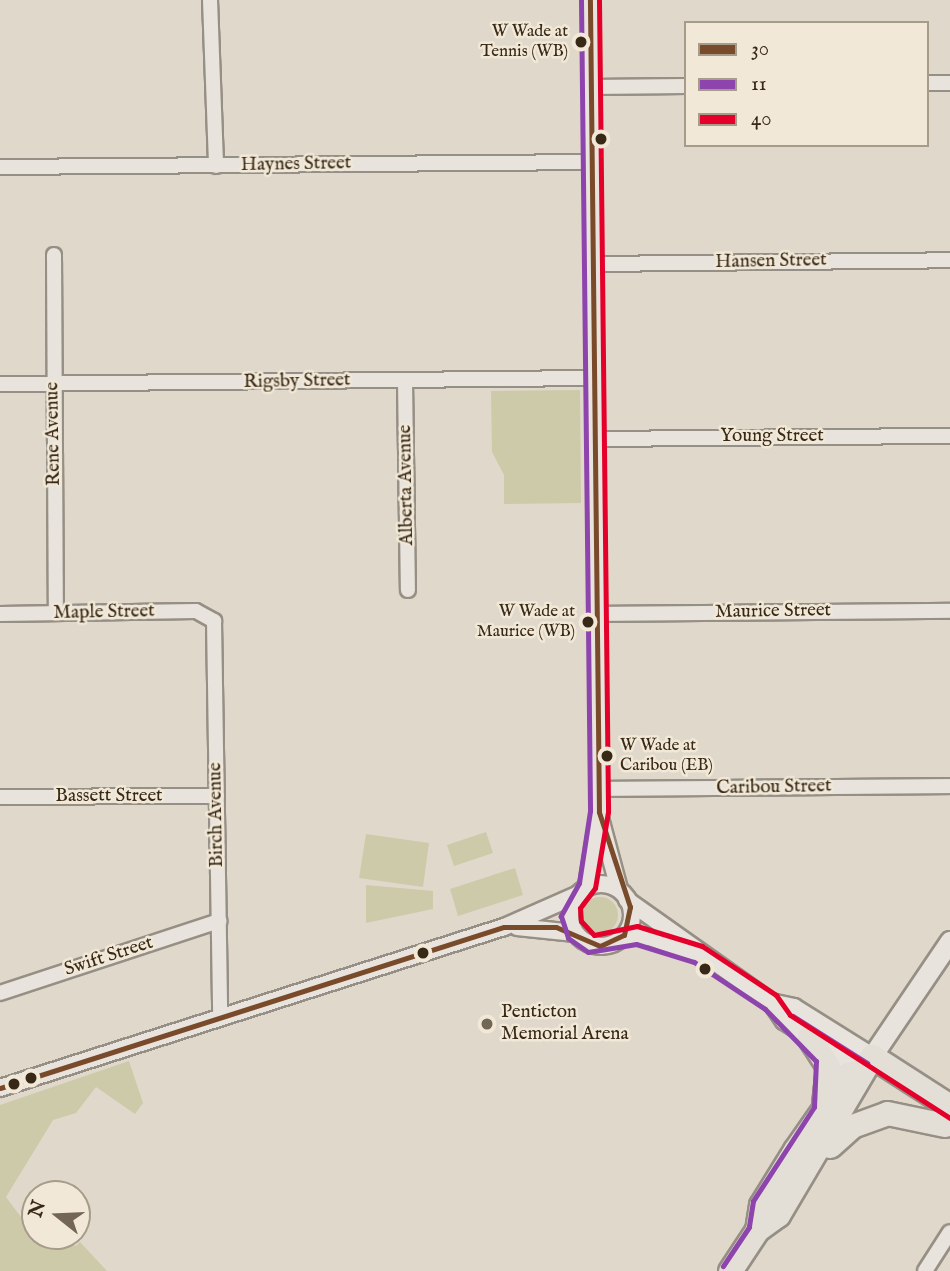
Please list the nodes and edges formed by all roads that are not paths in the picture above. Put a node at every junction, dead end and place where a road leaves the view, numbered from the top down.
1 (210, 0) edge
2 (590, 0) edge
3 (929, 83) edge
4 (950, 83) edge
5 (684, 86) edge
6 (591, 87) junction
7 (592, 162) junction
8 (216, 166) junction
9 (0, 167) edge
10 (54, 255) dead end
11 (950, 260) edge
12 (593, 264) junction
13 (594, 378) junction
14 (405, 381) junction
15 (0, 384) edge
16 (54, 384) junction
17 (950, 436) edge
18 (595, 439) junction
19 (408, 590) dead end
20 (950, 611) edge
21 (56, 613) junction
22 (0, 614) edge
23 (597, 614) junction
24 (208, 615) joint
25 (950, 786) edge
26 (598, 789) junction
27 (217, 796) junction
28 (0, 797) edge
29 (599, 812) junction
30 (582, 890) junction
31 (623, 894) junction
32 (219, 920) junction
33 (504, 928) junction
34 (575, 933) junction
35 (622, 937) junction
36 (950, 941) edge
37 (698, 954) junction
38 (0, 993) edge
39 (771, 1002) junction
40 (220, 1017) junction
41 (809, 1037) junction
42 (866, 1063) junction
43 (0, 1088) edge
44 (822, 1110) junction
45 (948, 1120) edge
46 (807, 1167) junction
47 (757, 1230) junction
48 (950, 1232) edge
49 (730, 1271) edge
50 (925, 1271) edge

1 - 8 street
2 - 6 street
3 - 4 street
5 - 6 street
6 - 7 street
7 - 8 street, Haynes Street
7 - 12 street
8 - 9 street, Haynes Street
10 - 16 street, Rene Avenue
11 - 12 street, Hansen Street
12 - 13 street
13 - 14 street, Rigsby Street
13 - 18 street
14 - 16 street, Rigsby Street
14 - 19 street, Alberta Avenue
15 - 16 street, Rigsby Street
16 - 21 street, Rene Avenue
17 - 18 street, Young Street
18 - 23 street
20 - 23 street, Maurice Street
21 - 22 street, Maple Street
21 - 24 street, Maple Street
23 - 26 street
24 - 27 street, Birch Avenue
25 - 26 street, Caribou Street
26 - 29 street
27 - 28 street, Bassett Street
27 - 32 street, Birch Avenue
29 - 30 street
29 - 31 street
30 - 31 street
30 - 33 street
30 - 34 street
31 - 35 street
31 - 37 street
32 - 38 street, Swift Street
32 - 40 street, Birch Avenue
33 - 34 street
33 - 40 street
34 - 35 street
35 - 37 street
36 - 42 main road
37 - 39 street
39 - 41 street
39 - 42 street
40 - 43 street
41 - 42 street
41 - 44 highway
42 - 44 highway
42 - 45 highway
42 - 46 highway
44 - 47 highway
45 - 46 highway
46 - 47 highway
47 - 49 highway
48 - 50 street

